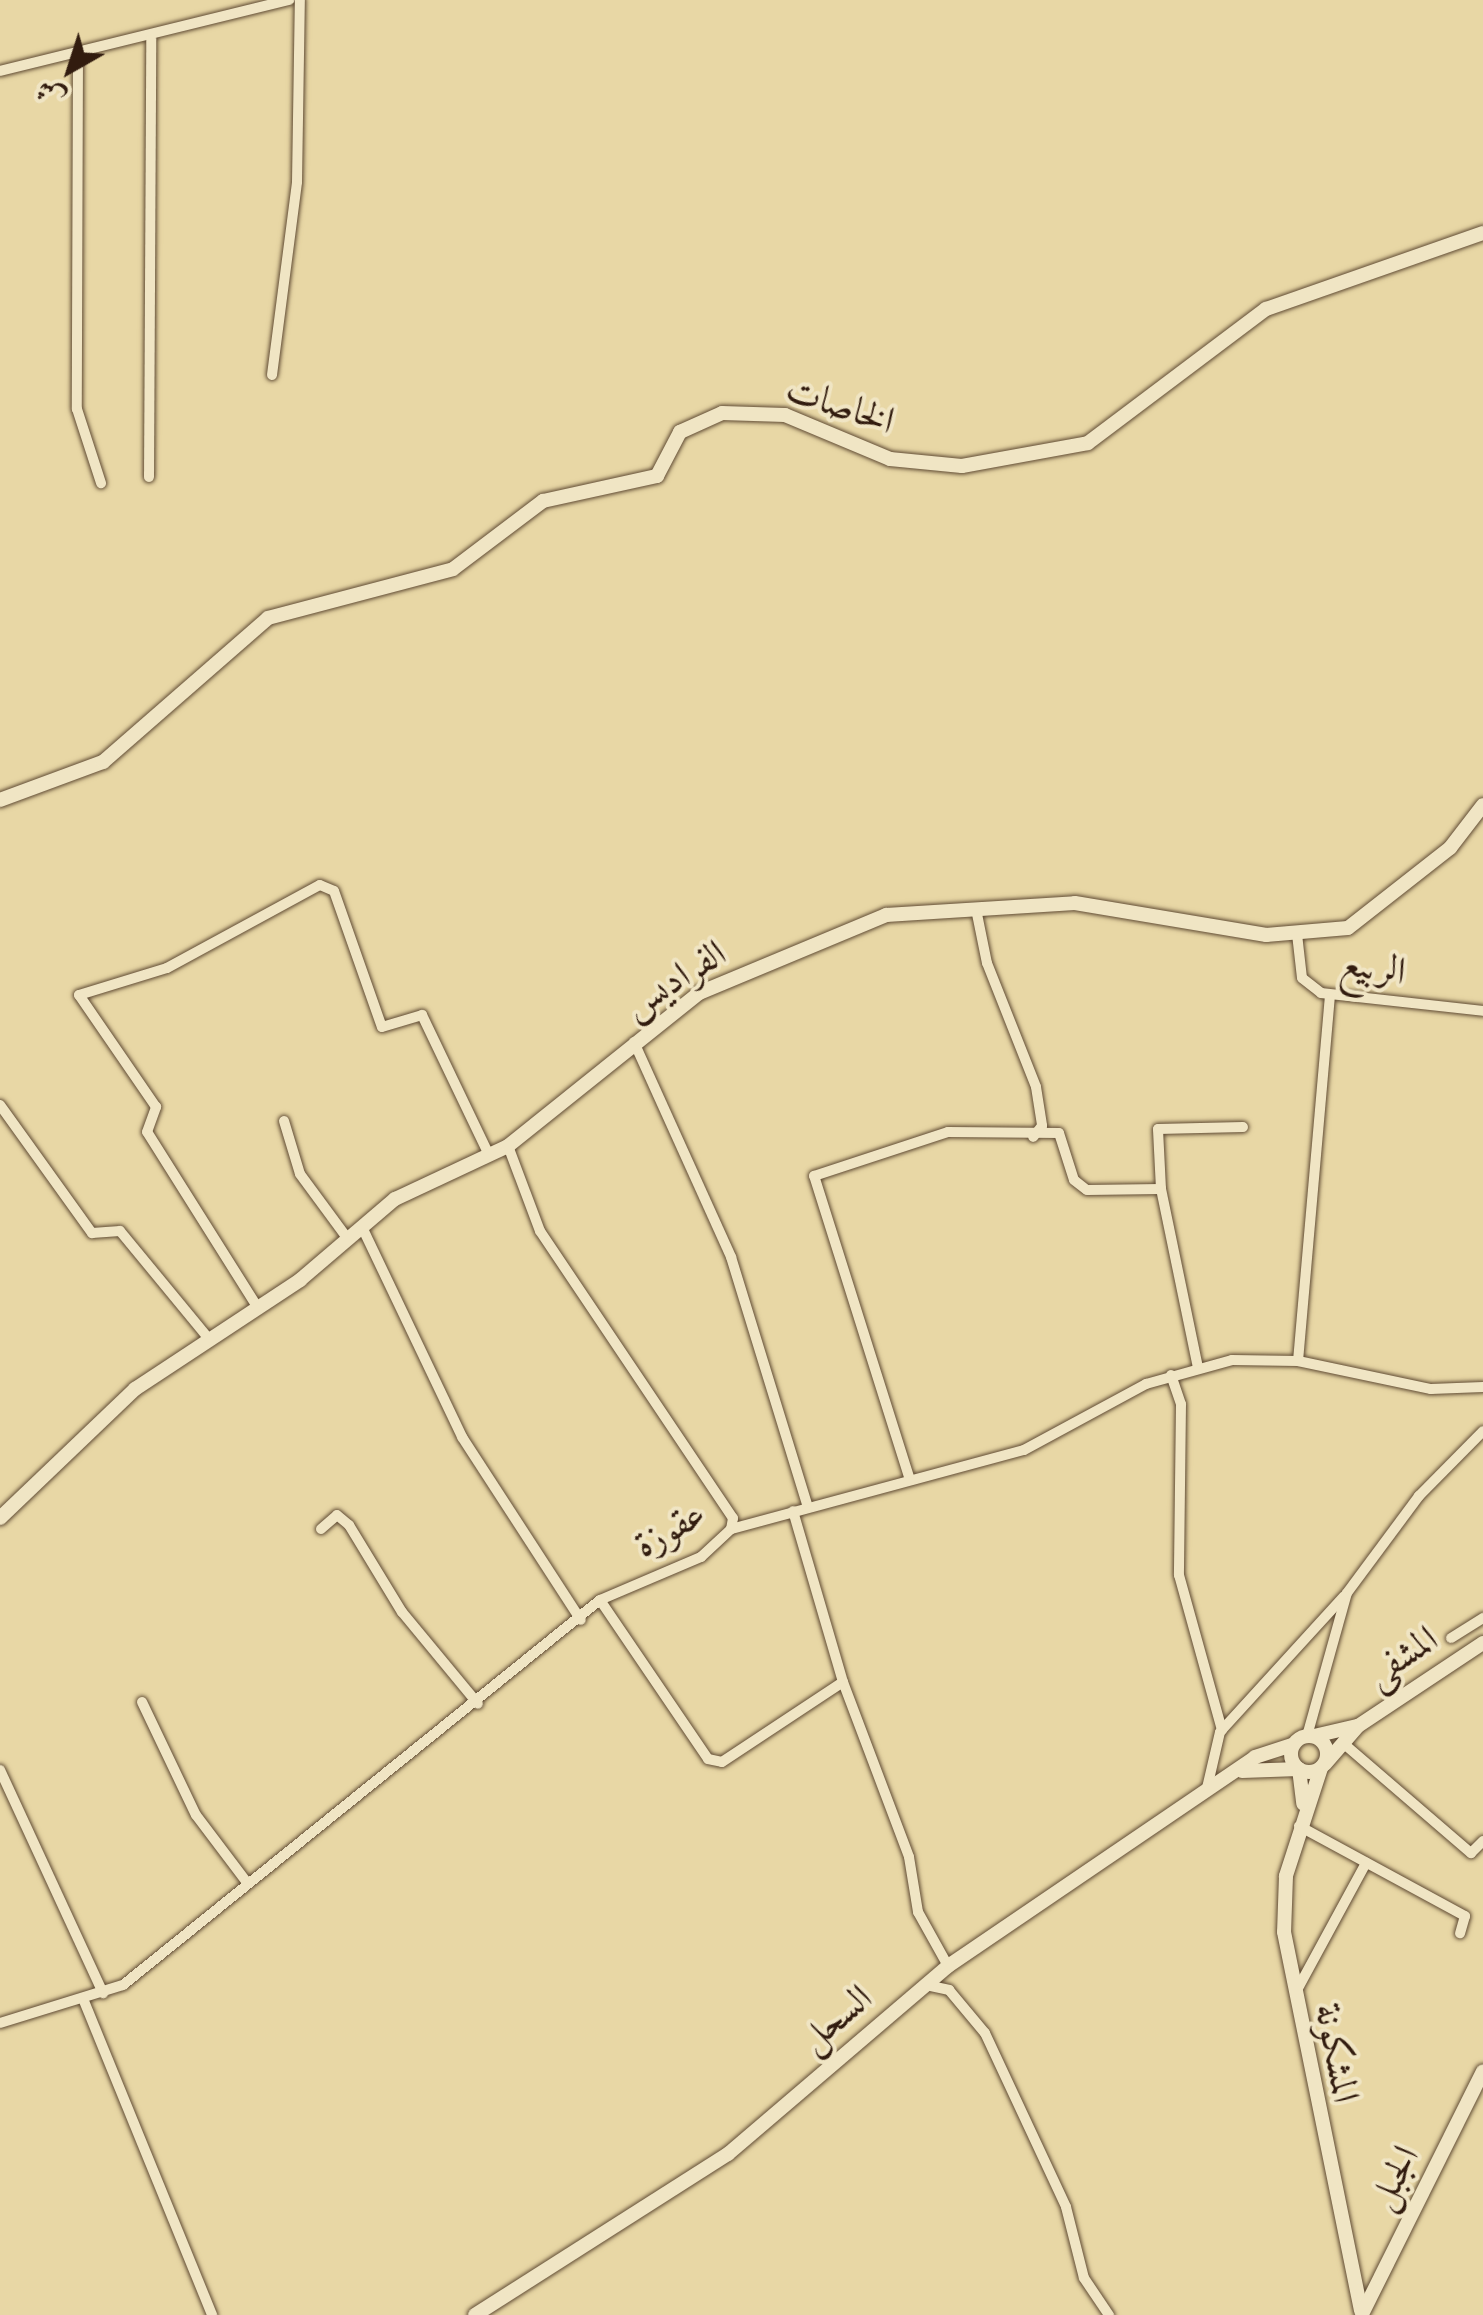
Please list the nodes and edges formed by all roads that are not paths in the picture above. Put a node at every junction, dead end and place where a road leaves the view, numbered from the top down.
1 (290, 0) edge
2 (300, 0) edge
3 (151, 39) junction
4 (78, 54) junction
5 (0, 71) edge
6 (1483, 233) edge
7 (272, 375) dead end
8 (149, 476) dead end
9 (102, 483) dead end
10 (0, 800) edge
11 (1483, 805) edge
12 (976, 910) junction
13 (1298, 934) junction
14 (1330, 995) junction
15 (1483, 1011) edge
16 (634, 1042) junction
17 (0, 1105) edge
18 (284, 1121) dead end
19 (1242, 1127) dead end
20 (1033, 1138) junction
21 (508, 1146) junction
22 (489, 1154) junction
23 (1160, 1188) junction
24 (362, 1228) junction
25 (348, 1239) junction
26 (258, 1308) junction
27 (210, 1340) junction
28 (1298, 1361) junction
29 (1198, 1367) junction
30 (1171, 1375) junction
31 (1483, 1387) edge
32 (1483, 1433) edge
33 (910, 1480) junction
34 (808, 1507) junction
35 (793, 1511) junction
36 (0, 1518) edge
37 (321, 1529) dead end
38 (730, 1529) junction
39 (1347, 1593) junction
40 (600, 1600) junction
41 (1483, 1618) edge
42 (581, 1620) junction
43 (1451, 1638) dead end
44 (1483, 1643) edge
45 (843, 1682) junction
46 (142, 1702) dead end
47 (478, 1704) junction
48 (1358, 1726) junction
49 (1222, 1730) junction
50 (1310, 1736) junction
51 (1343, 1743) junction
52 (1293, 1745) junction
53 (1323, 1766) junction
54 (1299, 1769) junction
55 (0, 1770) edge
56 (1238, 1771) junction
57 (1207, 1788) junction
58 (1303, 1805) junction
59 (1298, 1826) junction
60 (1483, 1841) edge
61 (1366, 1863) junction
62 (246, 1881) junction
63 (1460, 1934) dead end
64 (948, 1966) junction
65 (926, 1985) junction
66 (104, 1993) junction
67 (1291, 2000) junction
68 (84, 2001) junction
69 (0, 2022) edge
70 (1483, 2071) edge
71 (1361, 2313) edge
72 (212, 2315) edge
73 (475, 2315) edge
74 (1110, 2315) edge

1 - 3 street
2 - 7 street
3 - 4 street
3 - 8 street
4 - 5 street
4 - 9 street
6 - 10 street, الخاصات
11 - 13 street, الفراديس
12 - 13 street, الفراديس
12 - 16 street, الفراديس
12 - 20 street
13 - 14 street, الربيع
14 - 15 street, الربيع
14 - 28 street
16 - 21 street, الفراديس
16 - 34 street
17 - 27 street
18 - 25 street
19 - 23 street
20 - 23 street
20 - 33 street
21 - 22 street, الفراديس
21 - 38 street
22 - 24 street, الفراديس
22 - 26 street
23 - 29 street
24 - 25 street, الفراديس
24 - 42 street
25 - 26 street, الفراديس
26 - 27 street, الفراديس
27 - 36 street, الفراديس
28 - 29 street, عقوزة
28 - 31 street, عقوزة
29 - 30 street, عقوزة
30 - 33 street, عقوزة
30 - 49 street
32 - 39 street
33 - 34 street, عقوزة
34 - 35 street, عقوزة
35 - 38 street, عقوزة
35 - 45 street
37 - 47 street
38 - 40 street, عقوزة
39 - 49 street
39 - 50 street
40 - 42 street, عقوزة
40 - 45 street
41 - 43 street
42 - 47 street, عقوزة
44 - 48 street, المشفى
45 - 64 street
46 - 62 street
47 - 62 street, عقوزة
48 - 50 street, السحل
48 - 51 street
49 - 57 street
50 - 52 street, السحل
50 - 53 street
51 - 53 street
51 - 60 street
52 - 54 street
52 - 56 street, السحل
53 - 54 street
53 - 58 street
54 - 56 street
54 - 58 street
55 - 66 street
56 - 57 street, السحل
57 - 64 street, السحل
58 - 59 street, المشكونة
59 - 61 street
59 - 67 street, المشكونة
61 - 63 street
61 - 67 street
62 - 66 street, عقوزة
64 - 65 street, السحل
65 - 73 street, السحل
65 - 74 street
66 - 68 street, عقوزة
67 - 71 street, المشكونة
68 - 69 street, عقوزة
68 - 72 street
70 - 71 street, الجبل

